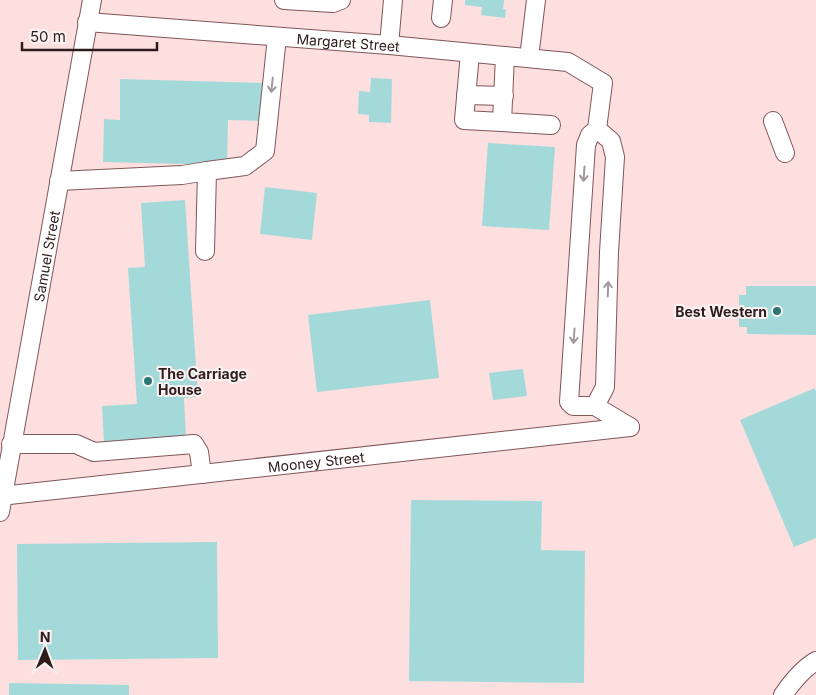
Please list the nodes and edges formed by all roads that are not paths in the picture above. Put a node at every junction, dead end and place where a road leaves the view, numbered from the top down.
1 (92, 0) edge
2 (284, 0) edge
3 (341, 0) edge
4 (393, 0) edge
5 (443, 0) edge
6 (536, 0) edge
7 (309, 1) edge
8 (441, 18) dead end
9 (87, 22) junction
10 (277, 37) junction
11 (389, 45) junction
12 (470, 53) junction
13 (505, 56) junction
14 (529, 58) junction
15 (466, 95) junction
16 (504, 96) junction
17 (773, 121) dead end
18 (502, 122) junction
19 (551, 125) dead end
20 (597, 129) junction
21 (785, 153) dead end
22 (207, 171) junction
23 (59, 181) junction
24 (205, 251) dead end
25 (596, 406) junction
26 (11, 444) junction
27 (202, 474) junction
28 (1, 502) edge
29 (816, 661) edge
30 (783, 695) edge

1 - 9 street, Samuel Street
2 - 7 street
3 - 7 street
4 - 11 street
5 - 8 street
6 - 14 street
9 - 10 street, Margaret Street
9 - 23 street, Samuel Street
10 - 11 street, Margaret Street
10 -> 22 street
11 - 12 street, Margaret Street
12 - 13 street, Margaret Street
12 - 15 street
13 - 14 street, Margaret Street
13 - 16 street
14 - 20 street, Margaret Street
15 - 16 street
15 - 18 street
16 - 18 street
17 - 21 street
18 - 19 street
25 -> 20 street
20 -> 25 street
22 - 23 street
22 - 24 street
23 - 26 street, Samuel Street
25 - 27 street, Mooney Street
26 - 27 street
26 - 28 street, Samuel Street
27 - 28 street, Mooney Street
29 - 30 street

